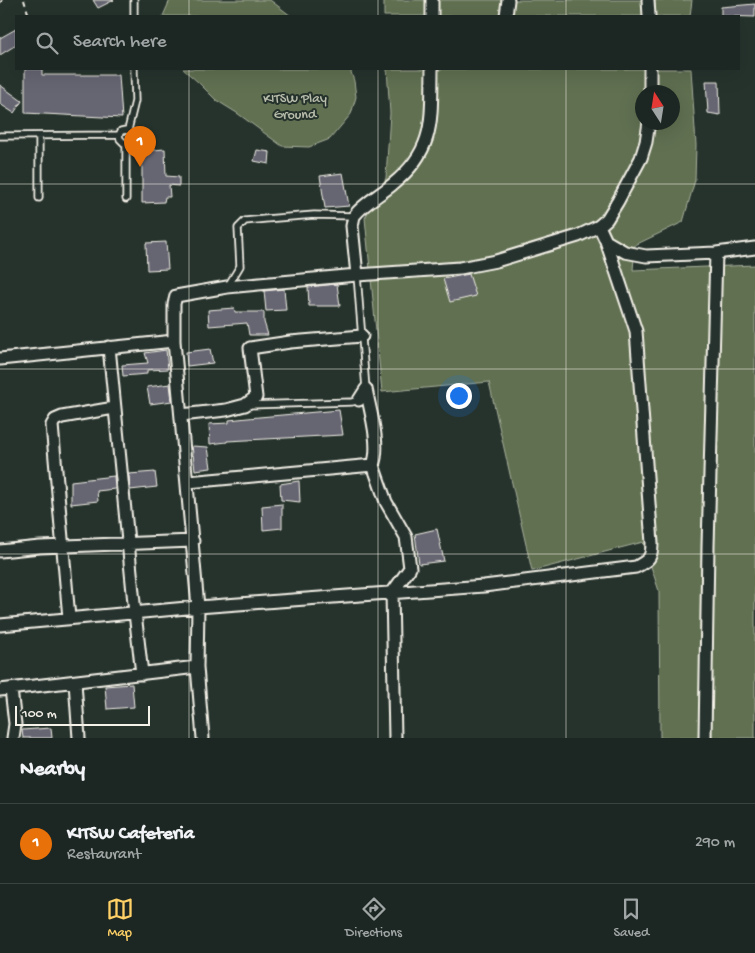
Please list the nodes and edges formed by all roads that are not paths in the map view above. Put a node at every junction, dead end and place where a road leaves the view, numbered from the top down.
1 (134, 0) edge
2 (432, 0) edge
3 (508, 0) edge
4 (648, 0) edge
5 (134, 15) edge
6 (432, 15) edge
7 (506, 15) edge
8 (649, 15) edge
9 (134, 70) edge
10 (432, 70) edge
11 (650, 70) edge
12 (650, 85) edge
13 (128, 130) junction
14 (648, 130) edge
15 (119, 135) junction
16 (0, 136) edge
17 (39, 136) junction
18 (126, 143) junction
19 (39, 198) dead end
20 (126, 199) dead end
21 (354, 216) junction
22 (599, 226) junction
23 (606, 241) junction
24 (755, 248) edge
25 (716, 253) junction
26 (357, 274) junction
27 (227, 287) junction
28 (362, 336) junction
29 (174, 341) junction
30 (109, 347) junction
31 (0, 358) edge
32 (366, 389) junction
33 (359, 400) joint
34 (245, 406) junction
35 (114, 408) junction
36 (181, 415) junction
37 (373, 465) junction
38 (188, 482) junction
39 (193, 541) junction
40 (128, 545) junction
41 (62, 546) junction
42 (0, 551) edge
43 (392, 593) junction
44 (198, 607) junction
45 (135, 613) junction
46 (69, 618) junction
47 (0, 624) edge
48 (197, 667) junction
49 (142, 674) junction
50 (75, 682) junction
51 (5, 689) edge
52 (13, 738) edge
53 (79, 738) edge
54 (203, 738) edge
55 (395, 738) edge
56 (705, 738) edge

1 - 5 lane
2 - 6 street
3 - 7 street
4 - 8 street
9 - 13 lane
10 - 21 street
11 - 12 street
13 - 15 lane
13 - 18 lane
14 - 22 street
15 - 17 lane
15 - 18 lane
16 - 17 lane
17 - 19 lane
18 - 20 lane
21 - 26 street
21 - 27 lane
22 - 23 street
22 - 26 street
23 - 25 street
23 - 43 street
24 - 25 street
25 - 56 street
26 - 27 street
26 - 28 lane
27 - 29 street
28 - 32 lane
28 - 34 street
29 - 30 street
29 - 36 street
30 - 31 street
30 - 35 street
32 - 33 street
32 - 37 street
33 - 34 lane
34 - 36 street
35 - 40 street
35 - 41 street
36 - 38 street
37 - 38 street
37 - 43 street
38 - 39 street
39 - 40 street
39 - 44 street
40 - 41 street
40 - 45 street
41 - 42 street
41 - 46 street
43 - 44 street
43 - 55 street
44 - 45 street
44 - 48 street
45 - 46 street
45 - 49 street
46 - 47 street
48 - 49 street
48 - 54 street
49 - 50 street
50 - 51 street
50 - 53 street
51 - 52 street

